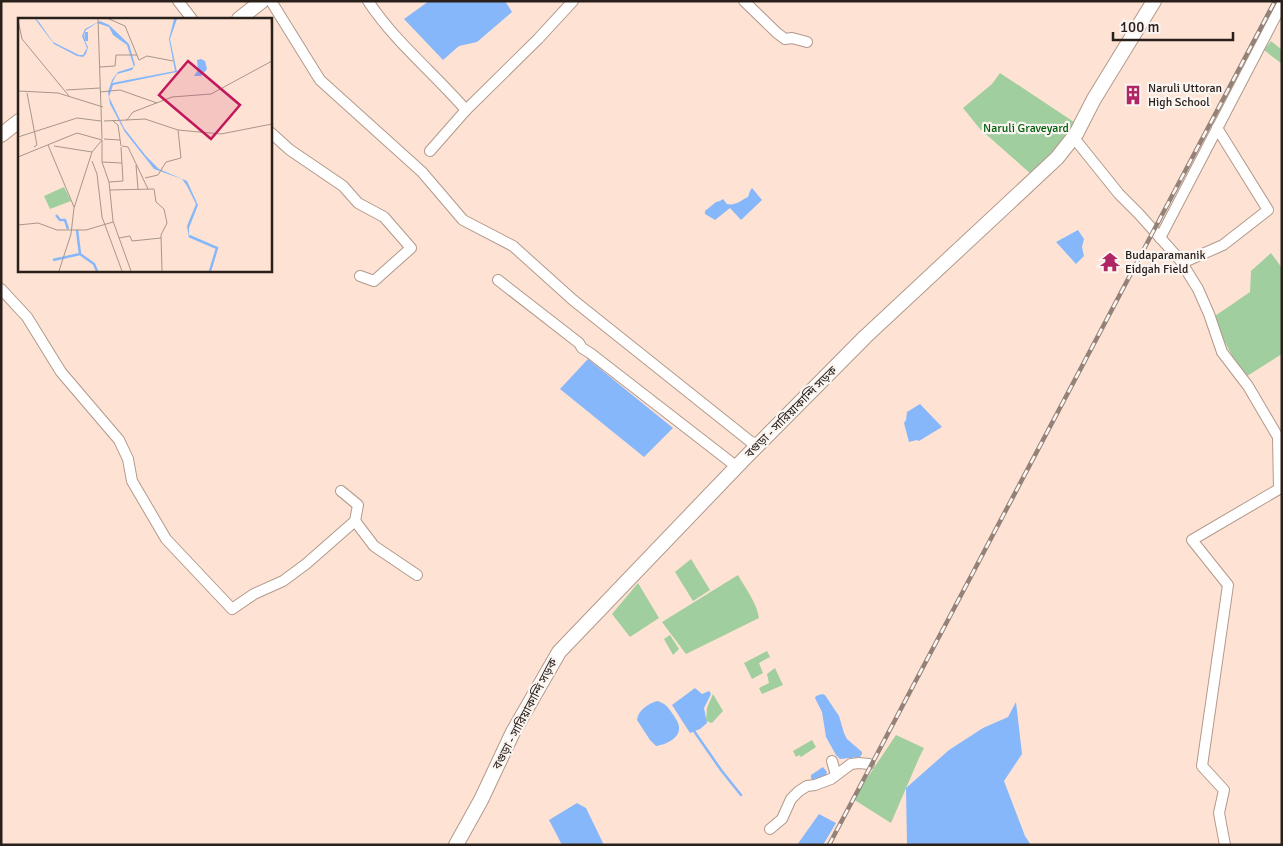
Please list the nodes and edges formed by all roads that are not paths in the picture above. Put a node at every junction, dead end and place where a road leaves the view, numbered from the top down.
1 (178, 1) edge
2 (262, 1) edge
3 (271, 1) edge
4 (368, 1) edge
5 (572, 1) edge
6 (744, 1) edge
7 (1154, 1) edge
8 (1282, 4) edge
9 (191, 18) edge
10 (240, 18) edge
11 (807, 42) dead end
12 (466, 110) junction
13 (18, 122) edge
14 (1216, 128) junction
15 (271, 133) edge
16 (1, 135) edge
17 (1074, 138) junction
18 (430, 151) dead end
19 (1160, 238) junction
20 (1182, 264) junction
21 (360, 276) dead end
22 (498, 280) dead end
23 (1, 289) edge
24 (760, 444) junction
25 (737, 467) junction
26 (341, 491) dead end
27 (355, 521) junction
28 (417, 575) dead end
29 (869, 764) dead end
30 (770, 829) dead end
31 (456, 845) edge
32 (1225, 845) edge

1 - 9 street
2 - 10 main road
3 - 24 street
4 - 12 street
5 - 12 street
6 - 11 street
7 - 17 main road, বগুড়া - সারিয়াকান্দি সড়ক
8 - 14 street
12 - 18 street
13 - 16 main road
14 - 19 street
14 - 20 street
15 - 21 street
17 - 19 street
17 - 24 main road, বগুড়া - সারিয়াকান্দি সড়ক
19 - 20 street
20 - 32 street
22 - 25 street
23 - 27 street
24 - 25 main road, বগুড়া - সারিয়াকান্দি সড়ক
25 - 31 main road, বগুড়া - সারিয়াকান্দি সড়ক
26 - 27 street
27 - 28 street
29 - 30 street

